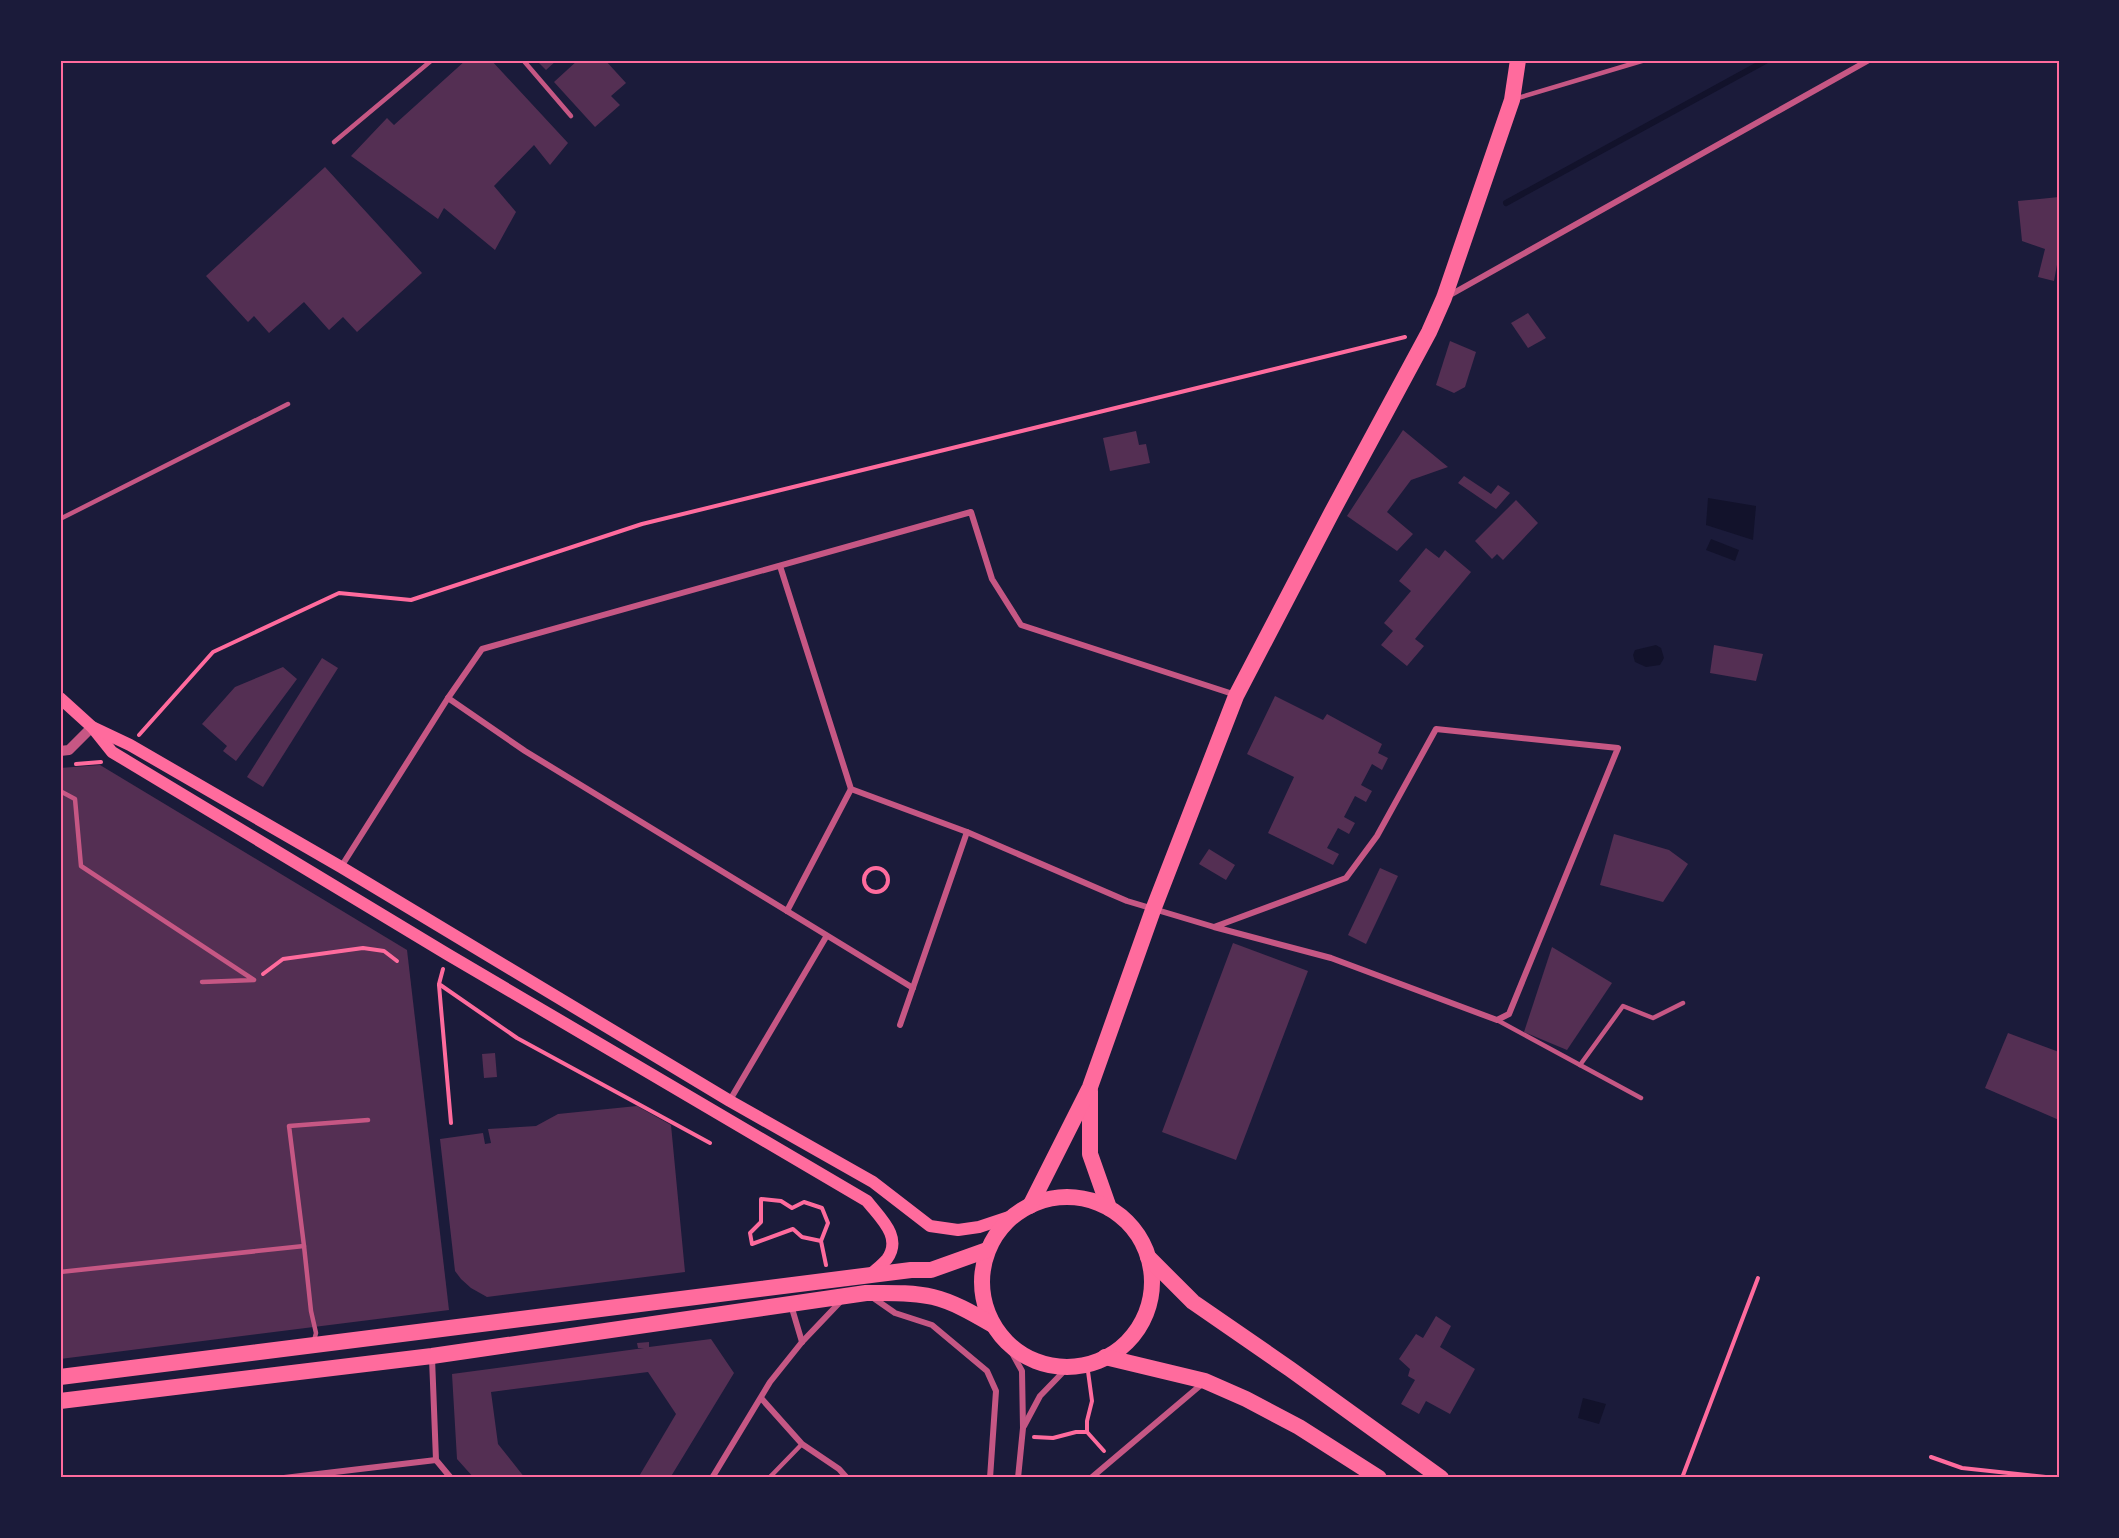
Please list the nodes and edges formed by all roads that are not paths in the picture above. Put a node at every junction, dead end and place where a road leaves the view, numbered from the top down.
1 (432, 60) edge
2 (523, 60) edge
3 (1518, 60) edge
4 (1645, 60) edge
5 (1869, 60) edge
6 (1512, 100) junction
7 (571, 116) dead end
8 (334, 142) dead end
9 (1444, 298) junction
10 (288, 405) dead end
11 (60, 519) edge
12 (780, 566) junction
13 (1236, 696) junction
14 (60, 698) edge
15 (448, 698) junction
16 (92, 727) junction
17 (60, 751) edge
18 (851, 789) junction
19 (60, 791) edge
20 (967, 832) junction
21 (341, 867) junction
22 (1153, 910) junction
23 (787, 911) junction
24 (1214, 927) junction
25 (826, 937) junction
26 (202, 982) dead end
27 (913, 988) junction
28 (1683, 1003) dead end
29 (1497, 1020) junction
30 (900, 1024) dead end
31 (1581, 1065) junction
32 (1090, 1087) junction
33 (1641, 1098) dead end
34 (730, 1101) junction
35 (368, 1120) dead end
36 (1030, 1206) junction
37 (1109, 1208) junction
38 (1015, 1215) junction
39 (304, 1246) junction
40 (987, 1250) junction
41 (1148, 1257) junction
42 (60, 1272) edge
43 (869, 1276) junction
44 (866, 1293) junction
45 (844, 1297) junction
46 (790, 1304) junction
47 (993, 1325) junction
48 (802, 1342) junction
49 (1006, 1342) junction
50 (314, 1345) junction
51 (432, 1356) junction
52 (1106, 1358) junction
53 (1068, 1367) junction
54 (60, 1377) edge
55 (1205, 1381) junction
56 (760, 1398) junction
57 (60, 1401) edge
58 (1023, 1428) junction
59 (802, 1444) junction
60 (436, 1460) junction
61 (284, 1478) edge
62 (451, 1478) edge
63 (712, 1478) edge
64 (769, 1478) edge
65 (847, 1478) edge
66 (990, 1478) edge
67 (1018, 1478) edge
68 (1091, 1478) edge
69 (1379, 1478) edge
70 (1441, 1478) edge

1 - 8 lane
2 - 7 lane
3 - 6 highway
4 - 6 lane
5 - 9 street
6 - 9 highway
9 - 13 highway
10 - 11 lane
12 - 13 street
12 - 15 street
12 - 18 street
13 - 22 highway
14 - 16 main road
15 - 21 street
15 - 23 street
16 - 17 street
16 - 21 main road
16 - 43 main road
18 - 20 street
18 - 23 street
19 - 26 lane
20 - 22 street
20 - 27 street
21 - 34 main road
22 - 24 street
22 - 32 highway
23 - 25 street
24 - 29 street
24 - 29 street
25 - 27 street
25 - 34 street
27 - 30 street
28 - 31 lane
29 - 31 lane
31 - 33 lane
32 - 36 highway
32 - 37 highway
34 - 38 main road
35 - 39 lane
36 - 37 highway
36 - 38 highway
37 - 41 highway
38 - 40 highway
39 - 42 lane
39 - 50 lane
40 - 43 highway
40 - 47 highway
41 - 52 highway
41 - 70 highway
43 - 50 highway
44 - 45 highway
44 - 47 highway
44 - 66 street
45 - 46 highway
45 - 48 street
46 - 48 street
46 - 51 highway
47 - 49 highway
48 - 56 street
49 - 53 highway
49 - 58 street
50 - 54 highway
51 - 57 highway
51 - 60 street
52 - 53 highway
52 - 55 highway
53 - 58 street
55 - 68 street
55 - 69 highway
56 - 59 street
56 - 63 street
58 - 67 street
59 - 64 lane
59 - 65 street
60 - 61 street
60 - 62 street

